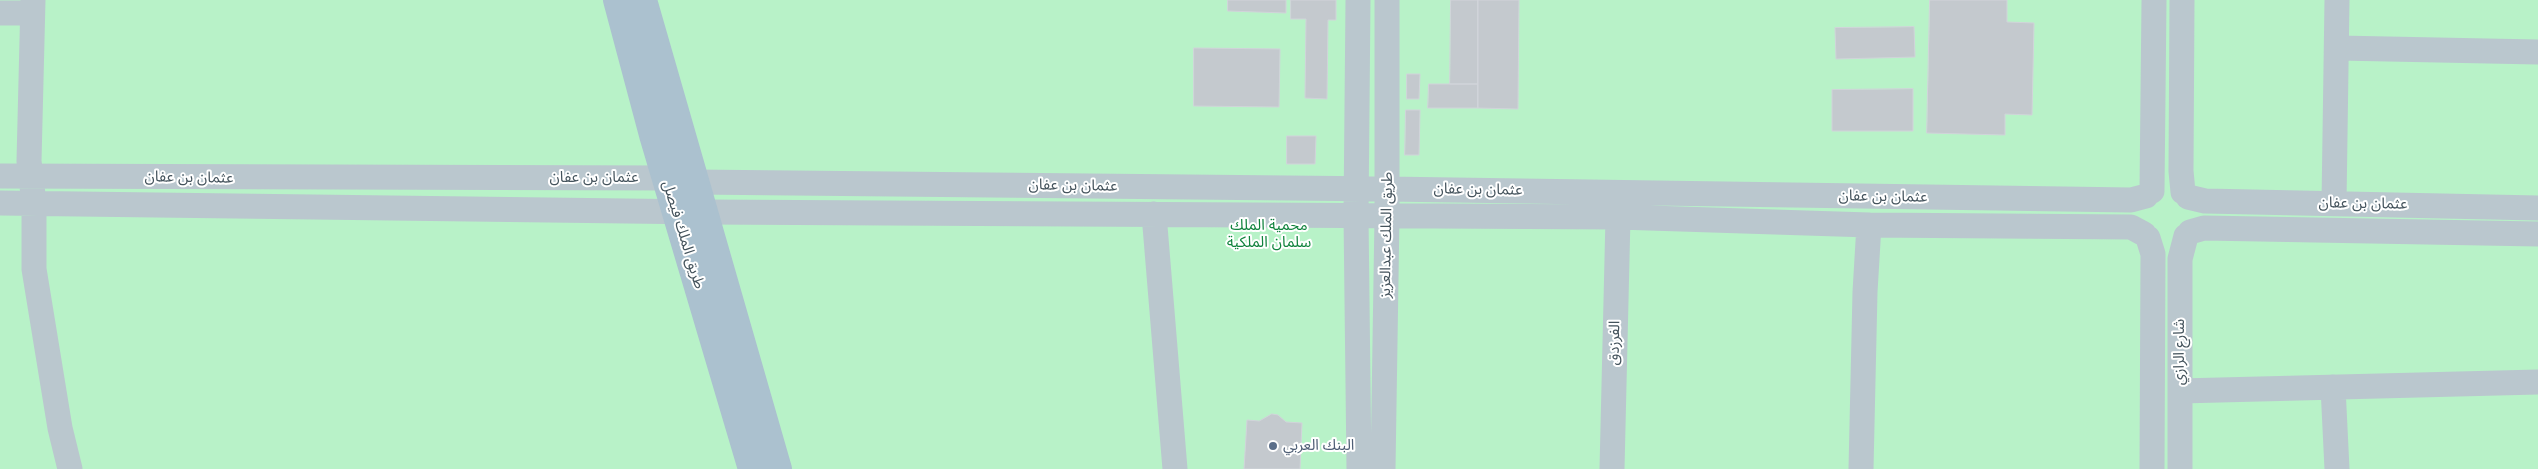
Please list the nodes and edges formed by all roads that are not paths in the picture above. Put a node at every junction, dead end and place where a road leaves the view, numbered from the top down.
1 (617, 0) edge
2 (642, 0) edge
3 (1358, 0) edge
4 (1387, 0) edge
5 (2154, 0) edge
6 (2182, 0) edge
7 (2338, 0) edge
8 (32, 6) edge
9 (0, 13) edge
10 (2338, 48) junction
11 (2538, 52) edge
12 (0, 176) edge
13 (31, 176) junction
14 (666, 178) junction
15 (694, 182) junction
16 (1357, 189) junction
17 (1387, 189) junction
18 (2149, 193) junction
19 (2185, 194) junction
20 (0, 203) edge
21 (34, 203) junction
22 (2334, 204) junction
23 (2538, 208) edge
24 (676, 211) junction
25 (705, 212) junction
26 (1154, 214) junction
27 (1356, 215) junction
28 (1387, 216) junction
29 (1618, 217) junction
30 (1869, 225) junction
31 (2188, 234) junction
32 (2538, 234) edge
33 (2146, 236) junction
34 (2538, 382) edge
35 (2333, 388) junction
36 (2180, 391) junction
37 (70, 469) edge
38 (752, 469) edge
39 (778, 469) edge
40 (1175, 469) edge
41 (1359, 469) edge
42 (1383, 469) edge
43 (1612, 469) edge
44 (1861, 469) edge
45 (2152, 469) edge
46 (2180, 469) edge
47 (2337, 469) edge

1 - 14 main road, طريق الملك فيصل
2 - 15 main road, طريق الملك فيصل
3 - 16 street, طريق الملك عبدالعزيز
4 - 17 street, طريق الملك عبدالعزيز
5 - 18 street
6 - 19 street
7 - 10 street
8 - 9 street
8 - 13 street
10 - 11 street
10 - 22 street
12 - 13 street, عثمان بن عفان
13 - 14 street, عثمان بن عفان
13 - 21 street
14 - 15 street, عثمان بن عفان
14 - 24 main road, طريق الملك فيصل
15 - 16 street, عثمان بن عفان
15 - 25 main road, طريق الملك فيصل
16 - 17 street, عثمان بن عفان
16 - 27 street, طريق الملك عبدالعزيز
17 - 18 street, عثمان بن عفان
17 - 28 street, طريق الملك عبدالعزيز
18 - 19 street
18 - 33 street
19 - 22 street, عثمان بن عفان
19 - 31 street
20 - 21 street, عثمان بن عفان
21 - 24 street, عثمان بن عفان
21 - 37 street
22 - 23 street, عثمان بن عفان
24 - 25 street, عثمان بن عفان
24 - 38 main road, طريق الملك فيصل
25 - 26 street, عثمان بن عفان
25 - 39 main road, طريق الملك فيصل
26 - 27 street, عثمان بن عفان
26 - 40 street
27 - 28 street, عثمان بن عفان
27 - 41 street, طريق الملك عبدالعزيز
28 - 29 street, عثمان بن عفان
28 - 42 street, طريق الملك عبدالعزيز
29 - 30 street, عثمان بن عفان
29 - 43 street, الفرزدق
30 - 33 street, عثمان بن عفان
30 - 44 street
31 - 32 street, عثمان بن عفان
31 - 33 street
31 - 36 street, شارع الرازي
33 - 45 street, شارع الرازي
34 - 35 street
35 - 36 street
35 - 47 street
36 - 46 street, شارع الرازي

